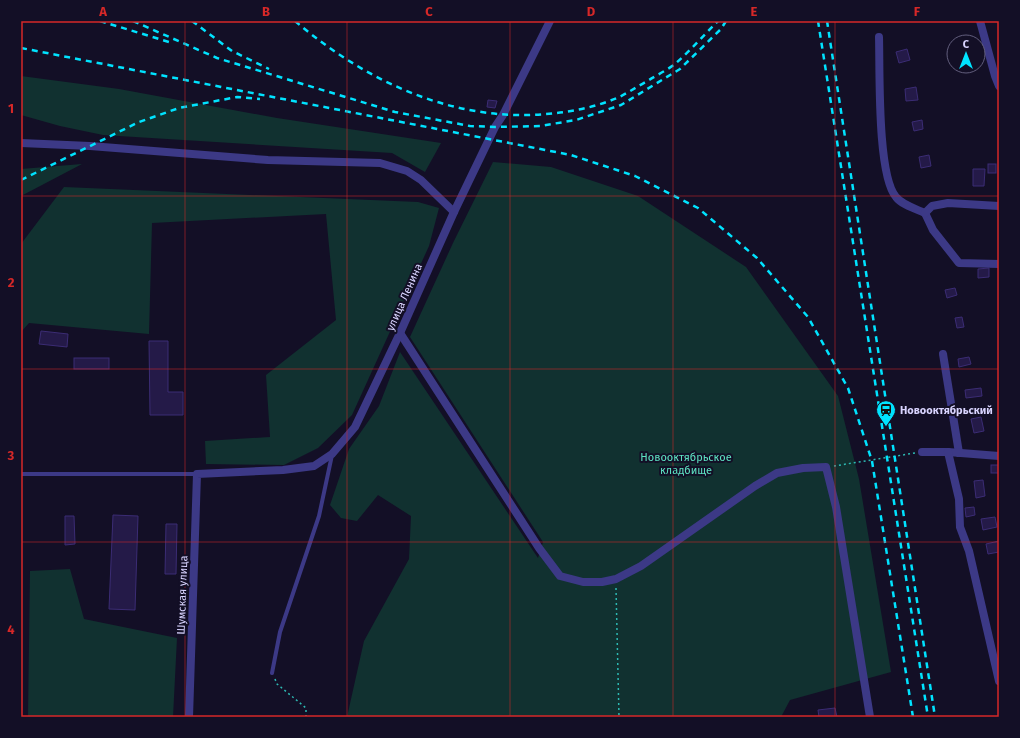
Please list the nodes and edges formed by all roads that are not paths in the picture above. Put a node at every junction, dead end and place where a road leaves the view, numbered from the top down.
1 (550, 21) edge
2 (980, 21) edge
3 (879, 37) dead end
4 (999, 86) edge
5 (21, 143) edge
6 (999, 206) edge
7 (454, 212) junction
8 (925, 213) junction
9 (999, 264) edge
10 (400, 333) junction
11 (943, 354) dead end
12 (922, 452) road end
13 (948, 452) junction
14 (959, 453) junction
15 (332, 454) junction
16 (999, 456) edge
17 (21, 474) edge
18 (198, 474) junction
19 (272, 673) road end
20 (999, 682) edge
21 (189, 717) edge
22 (870, 717) edge

1 - 7 street, улица Ленина
2 - 4 street
3 - 8 street
5 - 7 street
6 - 8 street
7 - 10 street, улица Ленина
8 - 9 street
10 - 15 street, улица Ленина
10 - 22 street
11 - 14 street
12 - 13 street
13 - 14 street
13 - 20 street
14 - 16 street
15 - 18 street, улица Ленина
15 - 19 lane
17 - 18 lane
18 - 21 street, Шумская улица

